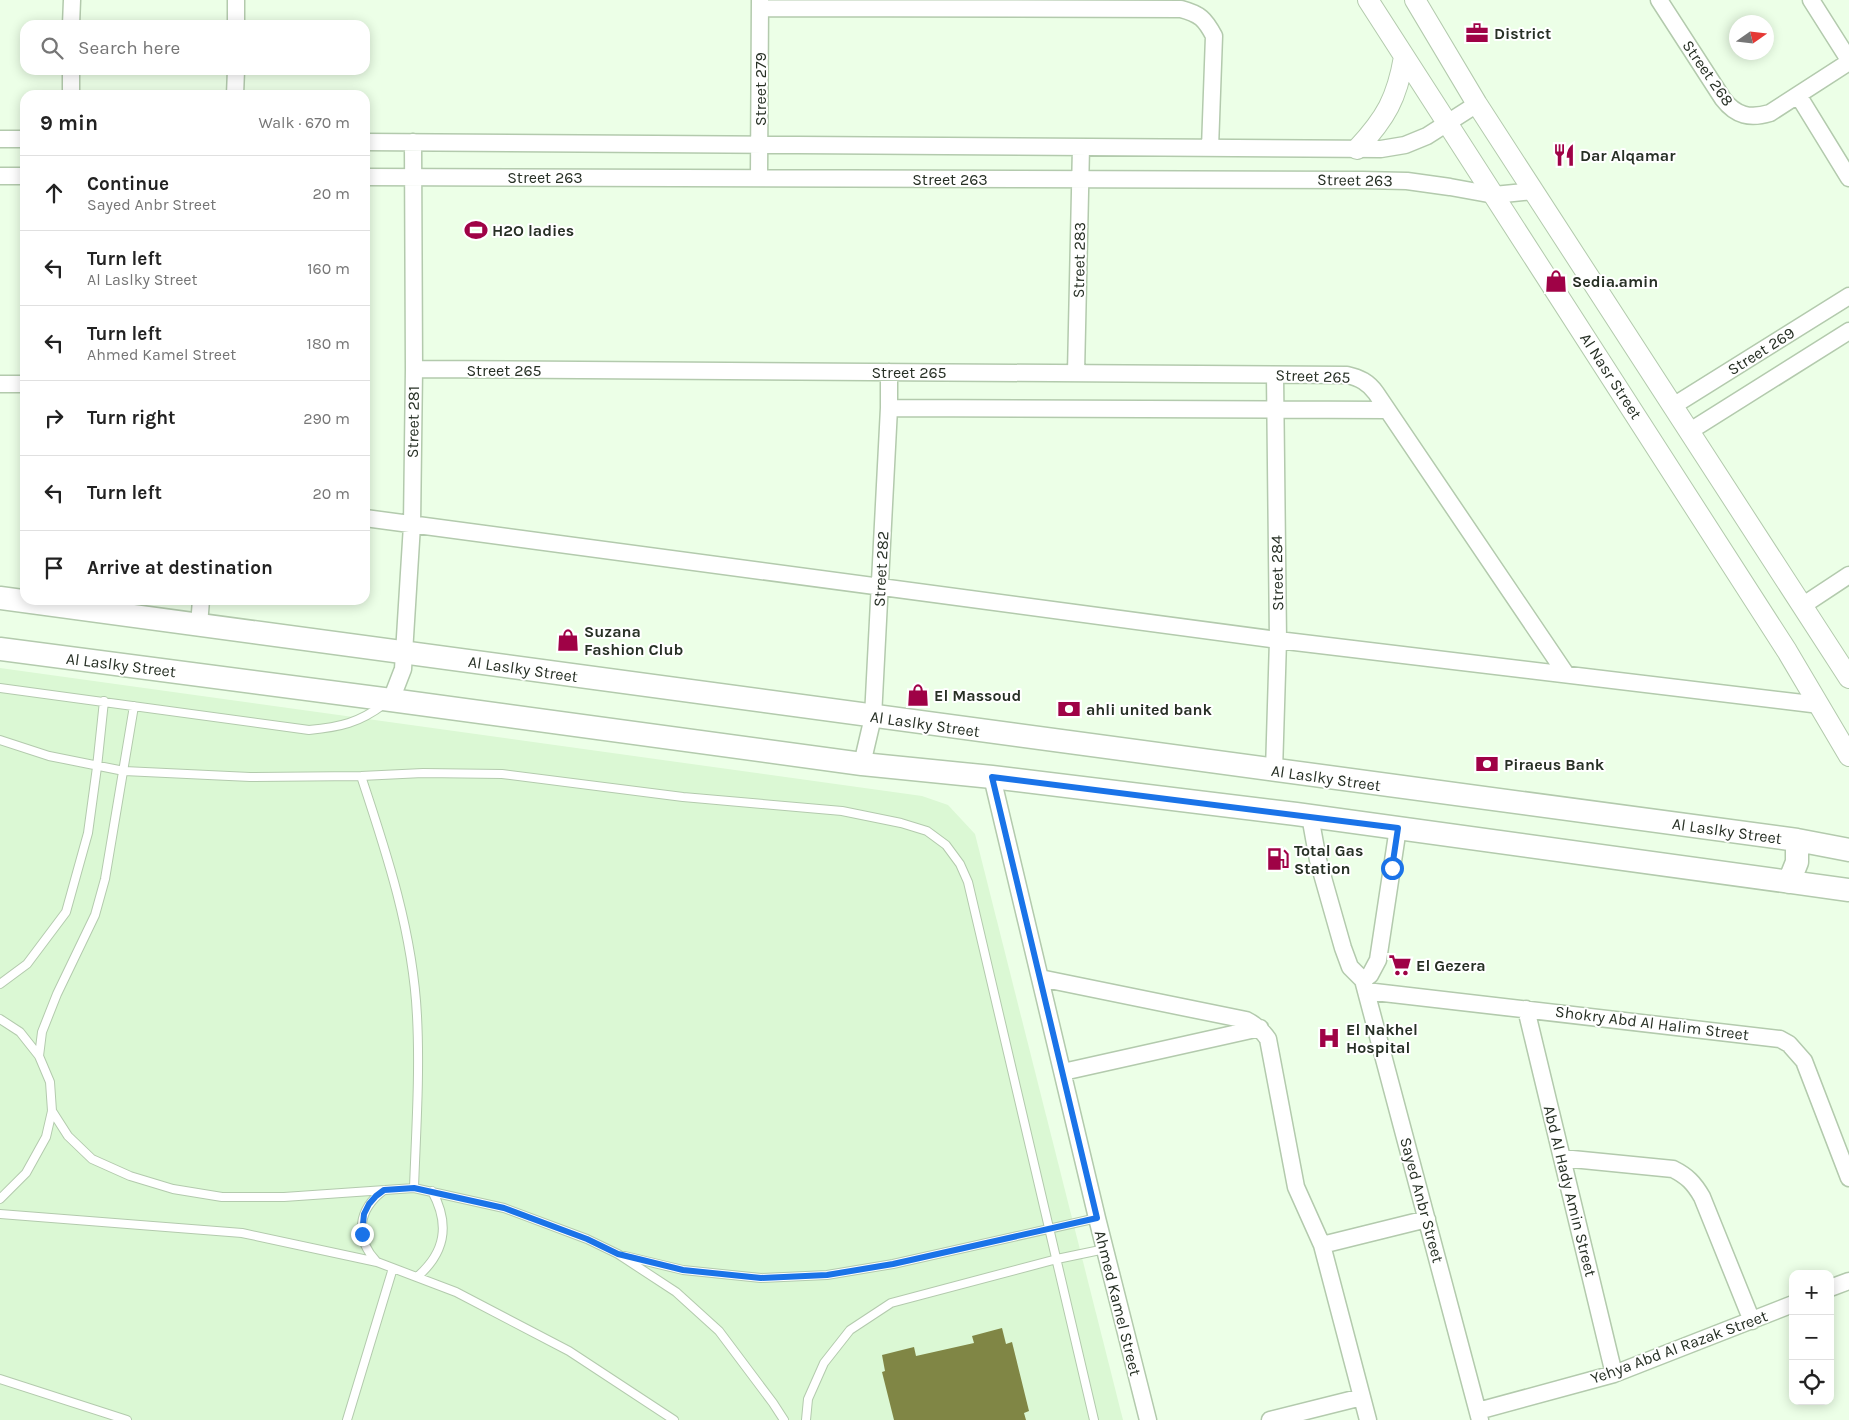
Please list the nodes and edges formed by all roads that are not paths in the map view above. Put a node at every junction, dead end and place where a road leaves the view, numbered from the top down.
1 (72, 0) edge
2 (236, 0) edge
3 (1368, 0) edge
4 (1415, 0) edge
5 (1659, 0) edge
6 (1811, 0) edge
7 (760, 4) edge
8 (912, 4) edge
9 (71, 20) edge
10 (236, 20) edge
11 (1404, 57) junction
12 (1849, 61) edge
13 (71, 75) edge
14 (236, 75) edge
15 (71, 90) edge
16 (236, 90) edge
17 (1798, 95) junction
18 (1477, 104) junction
19 (1448, 124) junction
20 (0, 139) edge
21 (20, 139) edge
22 (370, 142) edge
23 (413, 142) junction
24 (760, 144) junction
25 (1081, 147) junction
26 (1210, 148) junction
27 (1357, 149) junction
28 (0, 176) edge
29 (20, 176) edge
30 (370, 177) edge
31 (413, 177) junction
32 (759, 178) junction
33 (1849, 178) edge
34 (1080, 179) junction
35 (1533, 191) junction
36 (1494, 196) junction
37 (1849, 296) edge
38 (1849, 331) edge
39 (414, 369) junction
40 (889, 372) junction
41 (1076, 374) junction
42 (1275, 375) junction
43 (0, 384) edge
44 (20, 384) edge
45 (1672, 406) junction
46 (889, 408) junction
47 (1276, 410) junction
48 (1387, 410) junction
49 (1690, 431) junction
50 (370, 519) edge
51 (412, 525) junction
52 (1849, 575) edge
53 (880, 587) junction
54 (0, 598) edge
55 (20, 601) edge
56 (52, 605) edge
57 (201, 605) edge
58 (1802, 606) junction
59 (199, 625) junction
60 (1278, 640) junction
61 (0, 649) edge
62 (405, 653) junction
63 (1566, 674) junction
64 (1849, 678) edge
65 (0, 688) edge
66 (391, 700) junction
67 (104, 702) junction
68 (1820, 705) junction
69 (134, 706) junction
70 (872, 717) junction
71 (0, 740) edge
72 (1849, 756) edge
73 (862, 764) junction
74 (97, 767) junction
75 (124, 771) junction
76 (1274, 771) junction
77 (361, 776) junction
78 (992, 777) junction
79 (1310, 816) junction
80 (1398, 828) junction
81 (1797, 840) junction
82 (1849, 850) edge
83 (1788, 882) junction
84 (1849, 890) edge
85 (1040, 978) junction
86 (0, 984) edge
87 (1365, 985) junction
88 (1526, 1009) junction
89 (0, 1019) edge
90 (1260, 1028) junction
91 (39, 1056) junction
92 (1063, 1072) junction
93 (52, 1111) junction
94 (1562, 1158) junction
95 (1849, 1178) edge
96 (414, 1188) junction
97 (384, 1190) junction
98 (432, 1191) junction
99 (0, 1199) edge
100 (0, 1214) edge
101 (1097, 1218) junction
102 (1427, 1219) junction
103 (1049, 1229) junction
104 (1322, 1245) junction
105 (1105, 1249) junction
106 (618, 1254) junction
107 (1057, 1260) junction
108 (377, 1262) junction
109 (393, 1268) junction
110 (417, 1277) junction
111 (1849, 1281) edge
112 (1834, 1287) edge
113 (1789, 1306) edge
114 (1752, 1321) junction
115 (1614, 1374) junction
116 (0, 1379) edge
117 (1362, 1396) junction
118 (664, 1412) junction
119 (1479, 1416) edge
120 (126, 1420) edge
121 (346, 1420) edge
122 (658, 1420) edge
123 (674, 1420) edge
124 (784, 1420) edge
125 (806, 1420) edge
126 (1094, 1420) edge
127 (1148, 1420) edge
128 (1270, 1420) edge
129 (1368, 1420) edge

1 - 9 street
2 - 10 street
3 - 11 street, Al Nasr Street
4 - 18 street
5 - 17 street, Street 268
6 - 12 street
7 - 8 street
7 - 24 street, Street 279
8 - 26 street
11 - 19 street, Al Nasr Street
11 - 27 street
12 - 17 street, Street 268
13 - 15 street
14 - 16 street
17 - 33 street
18 - 19 street, Street 263
18 - 35 street
19 - 27 street, Street 263
19 - 36 street, Al Nasr Street
20 - 21 street
22 - 23 street, Street 263
23 - 24 street, Street 263
23 - 31 street, Street 281
24 - 25 street, Street 263
24 - 32 street, Street 279
25 - 26 street, Street 263
25 - 34 street, Street 283
26 - 27 street, Street 263
28 - 29 street
30 - 31 street, Street 263
31 - 32 street, Street 263
31 - 39 street, Street 281
32 - 34 street, Street 263
34 - 36 street, Street 263
34 - 41 street, Street 283
35 - 36 street, Street 263
35 - 45 street
36 - 68 street, Al Nasr Street
37 - 45 street, Street 269
38 - 49 street, Street 269
39 - 40 street, Street 265
39 - 51 street, Street 281
40 - 41 street, Street 265
40 - 46 street, Street 282
41 - 42 street, Street 265
42 - 47 street, Street 284
42 - 48 street, Street 265
43 - 44 street
45 - 49 street
46 - 47 street, Street 265
46 - 53 street, Street 282
47 - 48 street, Street 265
47 - 60 street, Street 284
48 - 63 street, Street 265
49 - 58 street
50 - 51 street
51 - 53 street
51 - 62 street, Street 281
52 - 58 street
53 - 60 street
53 - 70 street, Street 282
54 - 55 main road, Al Laslky Street
56 - 59 main road, Al Laslky Street
57 - 59 street
58 - 64 street
59 - 62 main road, Al Laslky Street
60 - 63 street
60 - 76 street, Street 284
61 - 66 main road, Al Laslky Street
62 - 66 street, Street 281
62 - 70 main road, Al Laslky Street
63 - 68 street
65 - 67 lane
66 - 69 lane
66 - 73 main road, Al Laslky Street
67 - 69 lane
67 - 74 lane
68 - 72 street, Al Nasr Street
69 - 75 lane
70 - 73 street, Street 282
70 - 76 main road, Al Laslky Street
71 - 74 lane
73 - 78 main road, Al Laslky Street
74 - 75 lane
74 - 86 lane
75 - 77 lane
75 - 91 lane
76 - 81 main road, Al Laslky Street
77 - 96 lane
77 - 103 lane
78 - 79 main road, Al Laslky Street
78 - 85 street, Ahmed Kamel Street
79 - 80 main road, Al Laslky Street
79 - 87 street, Sayed Anbr Street
80 - 83 main road, Al Laslky Street
80 - 87 street
81 - 82 main road, Al Laslky Street
81 - 83 main road
83 - 84 main road, Al Laslky Street
85 - 90 street
85 - 92 street, Ahmed Kamel Street
87 - 88 street, Shokry Abd Al Halim Street
87 - 102 street, Sayed Anbr Street
88 - 94 street, Abd Al Hady Amin Street
88 - 95 street, Shokry Abd Al Halim Street
89 - 91 lane
90 - 92 street
90 - 104 street
91 - 93 lane
92 - 101 street, Ahmed Kamel Street
93 - 97 lane
93 - 99 lane
94 - 114 street
94 - 115 street, Abd Al Hady Amin Street
96 - 97 lane
96 - 98 lane
97 - 108 lane
98 - 106 lane
98 - 110 lane
100 - 108 lane
101 - 103 lane
101 - 105 street, Ahmed Kamel Street
102 - 104 street
102 - 119 street, Sayed Anbr Street
103 - 106 lane
103 - 107 lane
104 - 117 street
105 - 107 lane
105 - 127 street, Ahmed Kamel Street
106 - 124 lane
107 - 125 lane
107 - 126 lane
108 - 109 lane
109 - 110 lane
109 - 121 lane
110 - 118 lane
111 - 112 street
113 - 114 street, Yehya Abd Al Razak Street
114 - 115 street, Yehya Abd Al Razak Street
115 - 119 street, Yehya Abd Al Razak Street
116 - 120 lane
117 - 128 street
117 - 129 street
118 - 122 lane
118 - 123 lane

